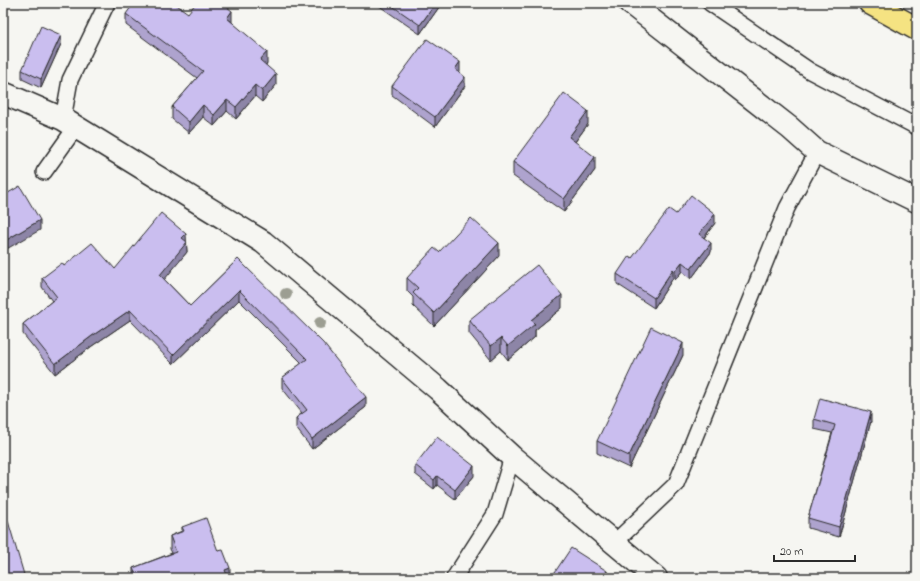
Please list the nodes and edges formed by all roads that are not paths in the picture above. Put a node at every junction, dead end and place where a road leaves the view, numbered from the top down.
1 (107, 3) edge
2 (630, 3) edge
3 (710, 3) edge
4 (870, 3) edge
5 (917, 29) edge
6 (3, 93) edge
7 (70, 123) junction
8 (917, 127) edge
9 (817, 152) junction
10 (44, 172) dead end
11 (917, 201) edge
12 (512, 457) junction
13 (614, 543) junction
14 (454, 578) edge
15 (656, 578) edge

1 - 7 lane
2 - 9 street
3 - 8 lane
4 - 5 main road
6 - 7 street
7 - 10 lane
7 - 12 street
9 - 11 street
9 - 13 lane
12 - 13 street
12 - 14 lane
13 - 15 street

